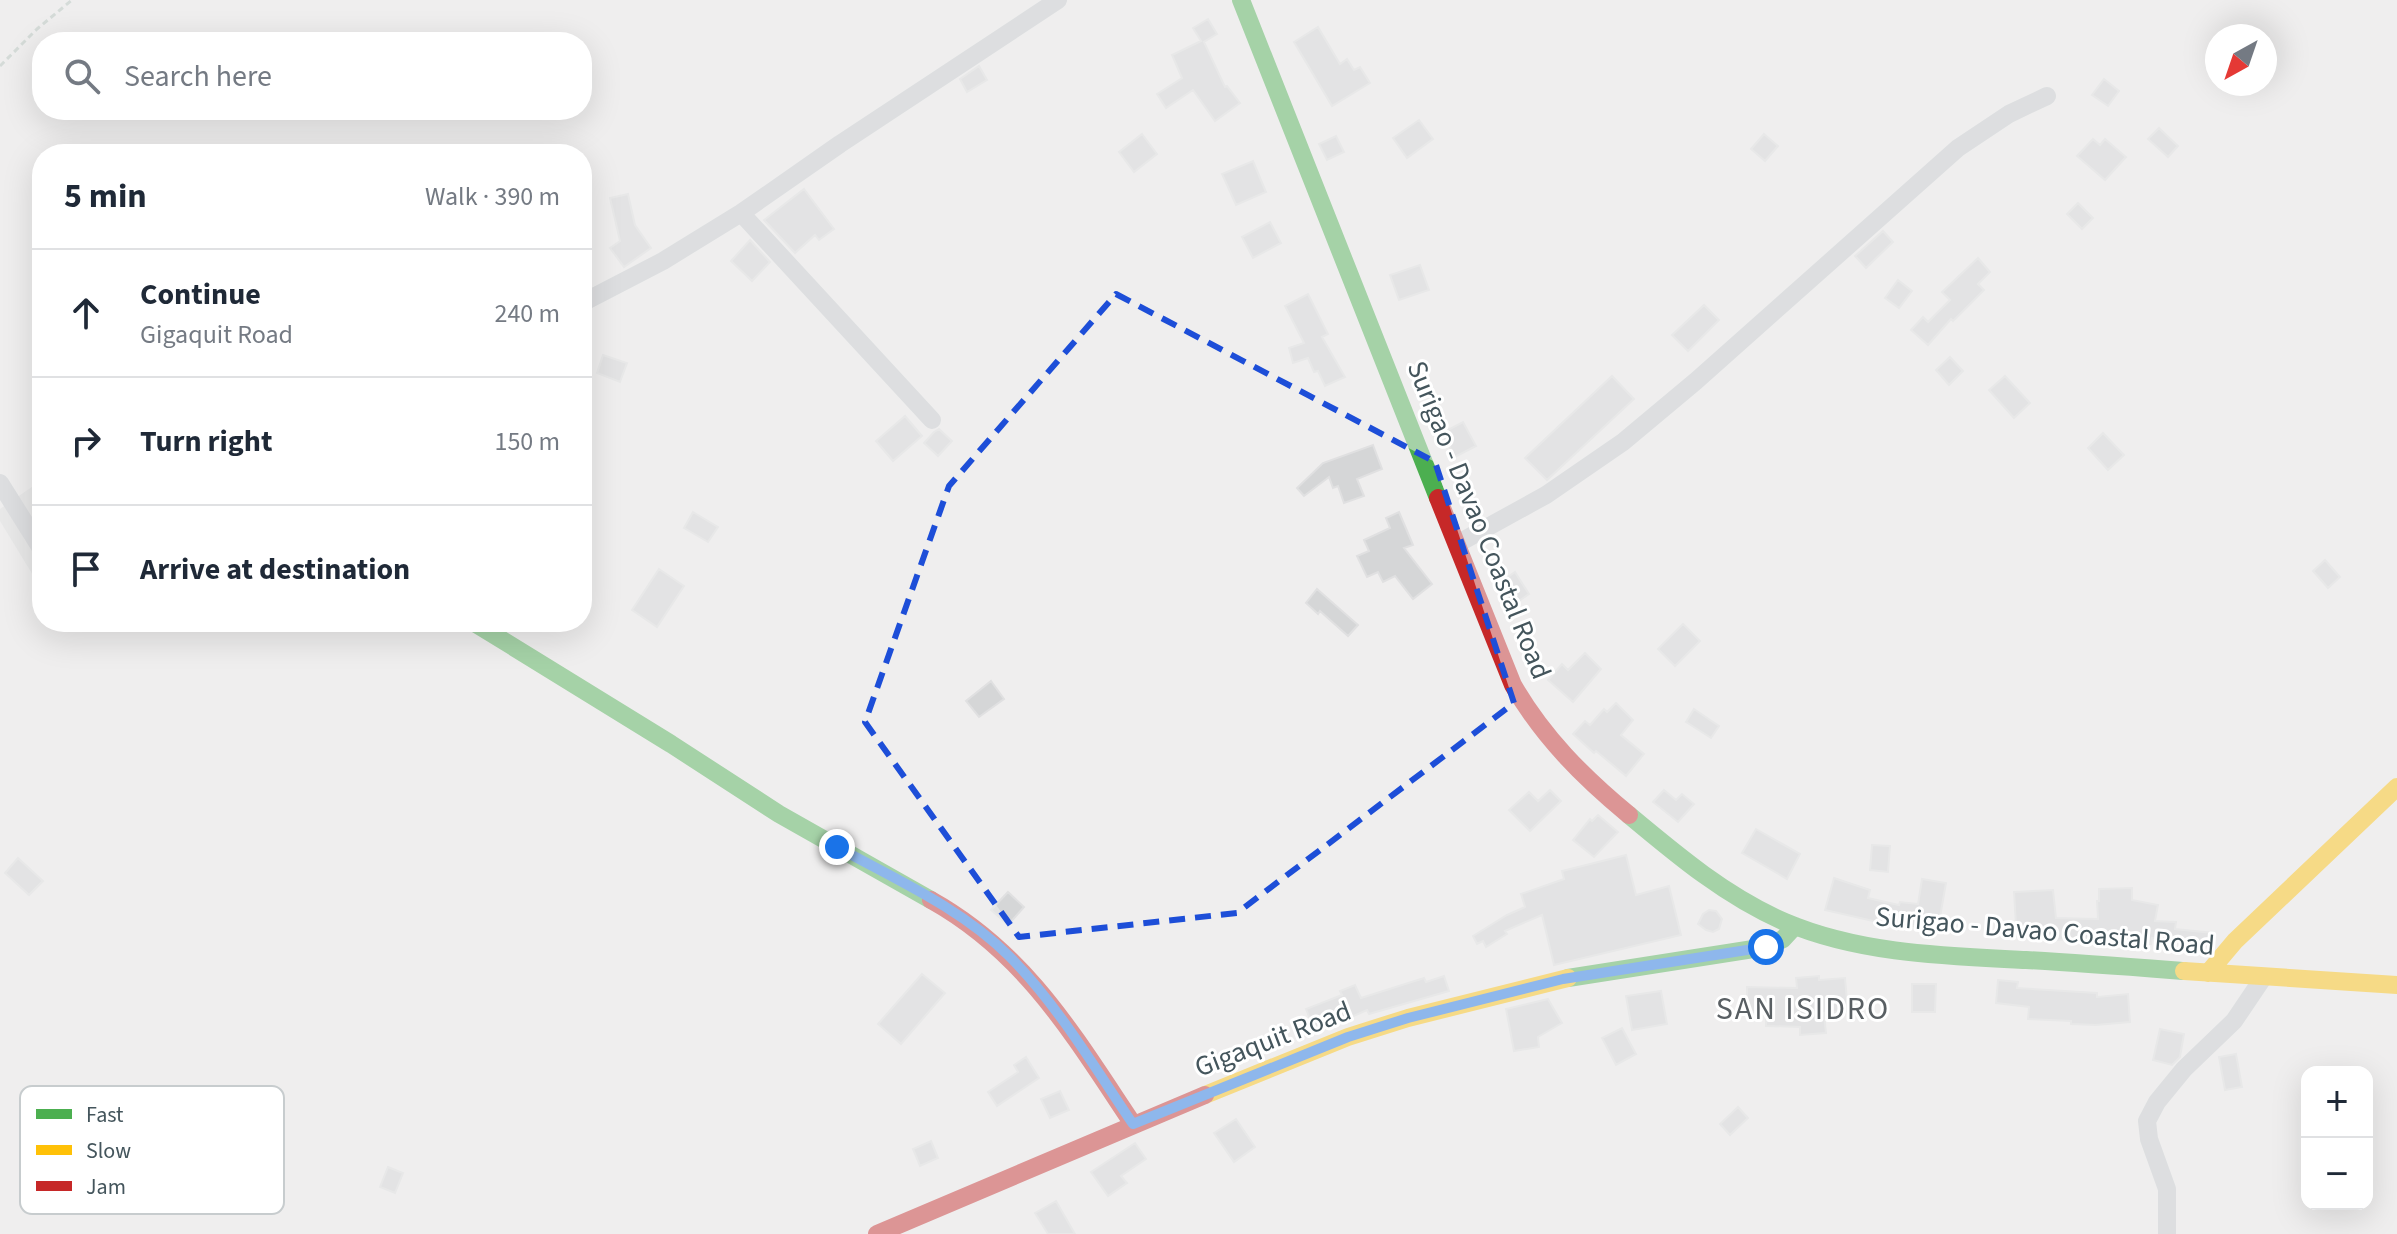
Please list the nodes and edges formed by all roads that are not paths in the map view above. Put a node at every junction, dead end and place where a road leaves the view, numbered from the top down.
1 (1058, 0) edge
2 (1241, 0) edge
3 (2047, 96) dead end
4 (741, 213) junction
5 (592, 298) edge
6 (932, 420) dead end
7 (0, 483) edge
8 (32, 534) edge
9 (1457, 544) junction
10 (489, 632) edge
11 (2397, 787) edge
12 (1795, 926) junction
13 (2208, 973) junction
14 (2263, 978) junction
15 (2397, 985) edge
16 (1133, 1124) junction
17 (877, 1234) edge
18 (2167, 1234) edge

1 - 4 street
2 - 9 main road, Surigao - Davao Coastal Road
3 - 9 street
4 - 5 street
4 - 6 street
7 - 8 street
9 - 12 main road, Surigao - Davao Coastal Road
10 - 16 main road
11 - 13 main road
12 - 13 main road, Surigao - Davao Coastal Road
12 - 16 main road, Gigaquit Road
13 - 14 main road, Surigao - Davao Coastal Road
14 - 15 main road, Surigao - Davao Coastal Road
14 - 18 street
16 - 17 main road, Gigaquit Road

